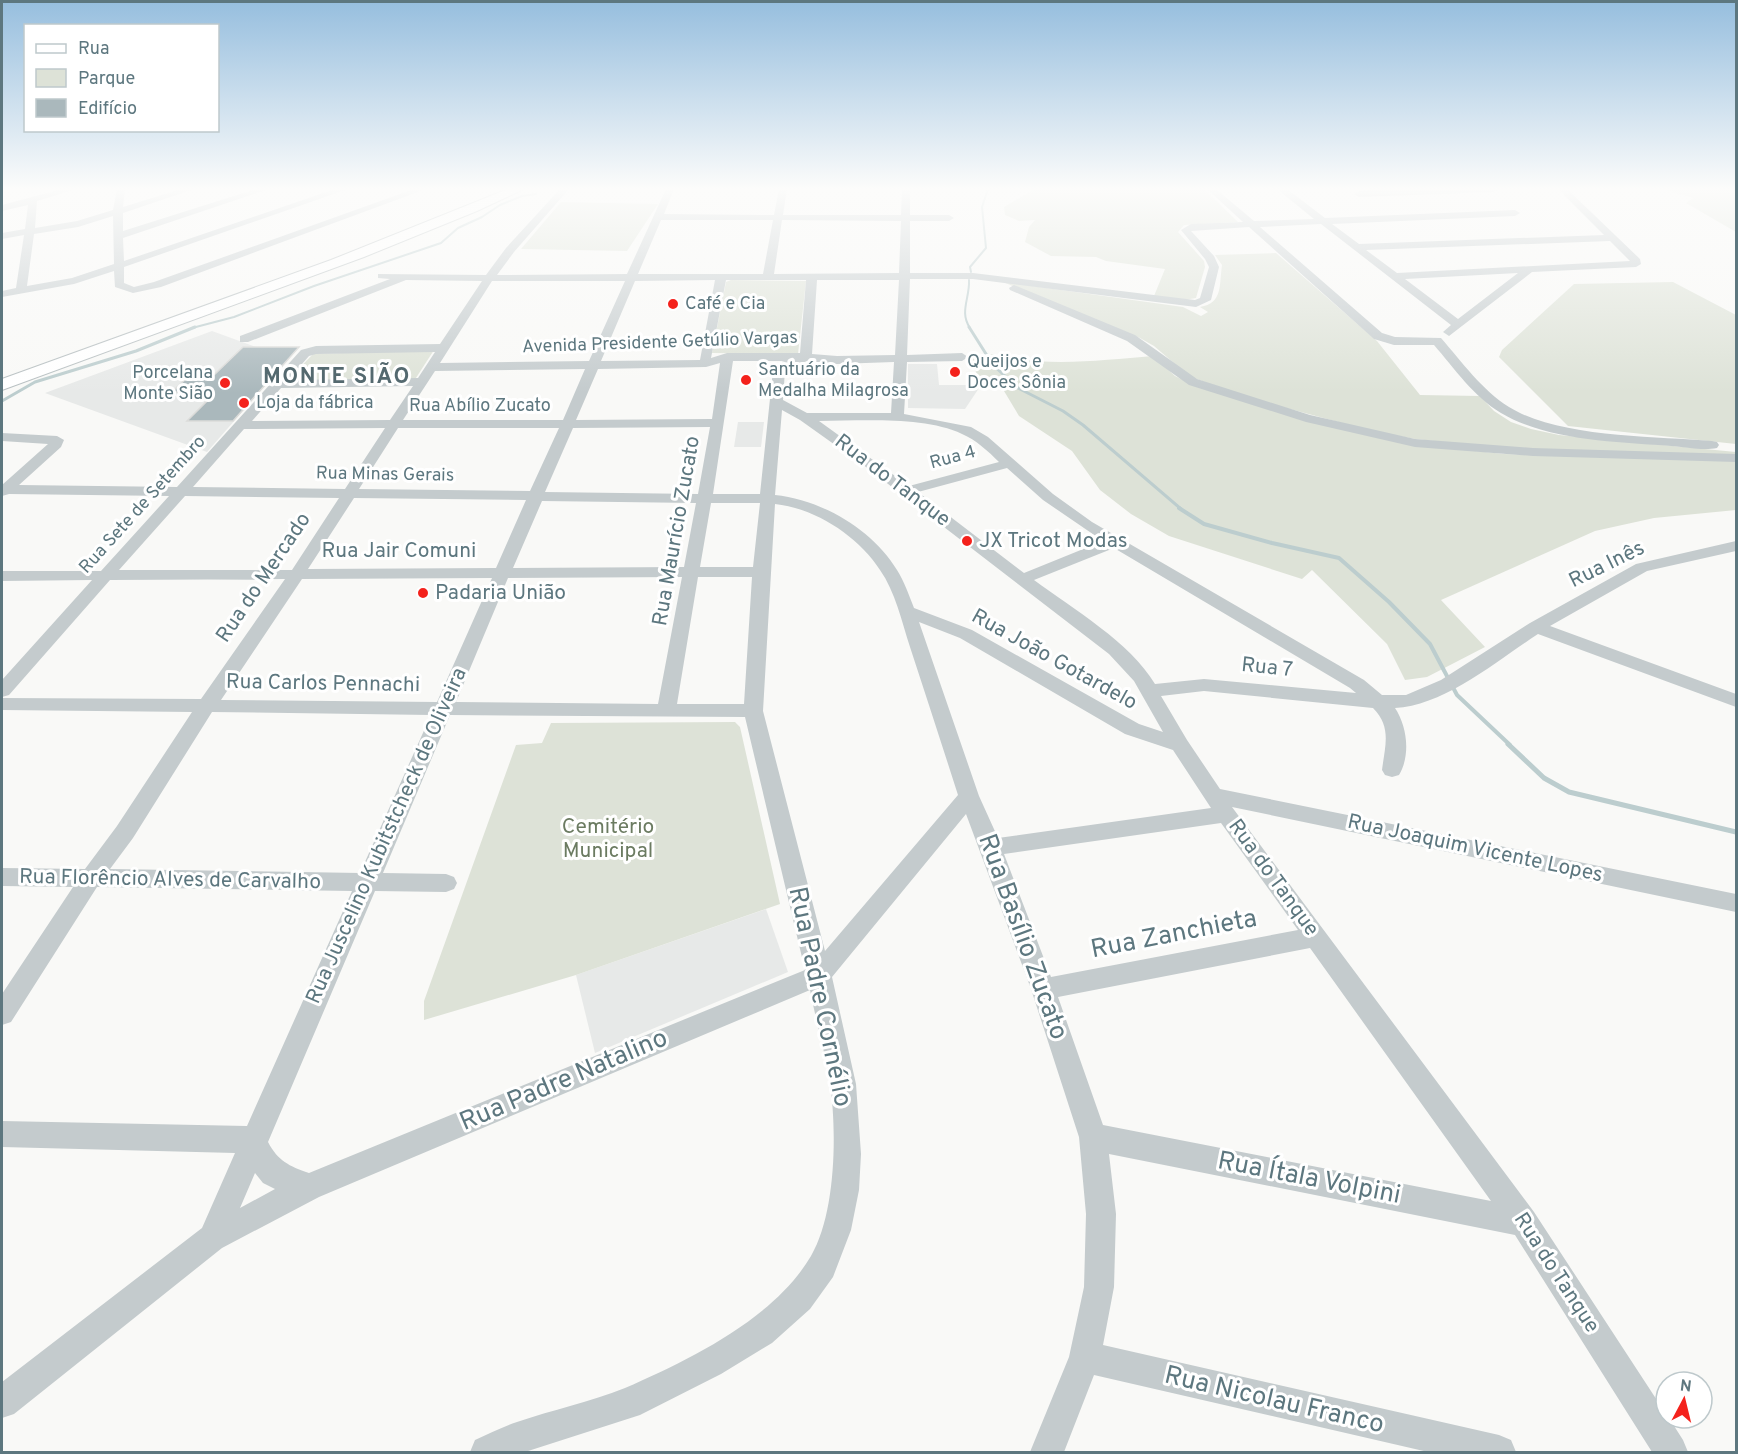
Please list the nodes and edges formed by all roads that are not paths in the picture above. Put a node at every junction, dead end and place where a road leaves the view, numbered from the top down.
1 (25, 257) edge
2 (118, 257) edge
3 (144, 257) edge
4 (235, 257) edge
5 (348, 257) edge
6 (505, 257) edge
7 (639, 257) edge
8 (771, 257) edge
9 (905, 257) edge
10 (1209, 257) edge
11 (1287, 257) edge
12 (1369, 257) edge
13 (1632, 257) edge
14 (118, 266) junction
15 (1530, 269) junction
16 (1492, 271) junction
17 (382, 276) dead end
18 (408, 276) junction
19 (1395, 276) junction
20 (721, 277) junction
21 (768, 277) junction
22 (812, 277) junction
23 (904, 277) junction
24 (984, 277) junction
25 (489, 278) junction
26 (630, 278) junction
27 (1515, 281) junction
28 (21, 291) junction
29 (2, 294) edge
30 (1458, 325) junction
31 (244, 339) dead end
32 (1437, 341) junction
33 (443, 348) junction
34 (727, 357) junction
35 (806, 357) junction
36 (962, 357) dead end
37 (705, 358) junction
38 (900, 359) junction
39 (592, 363) junction
40 (432, 364) junction
41 (421, 382) junction
42 (277, 384) junction
43 (2, 385) edge
44 (776, 402) junction
45 (805, 417) junction
46 (897, 417) junction
47 (858, 418) junction
48 (566, 423) junction
49 (718, 423) junction
50 (394, 424) junction
51 (242, 425) junction
52 (824, 431) junction
53 (2, 437) edge
54 (1737, 448) edge
55 (1737, 458) edge
56 (1010, 464) junction
57 (3, 490) edge
58 (181, 491) junction
59 (906, 491) junction
60 (349, 494) junction
61 (536, 496) junction
62 (704, 498) junction
63 (767, 499) junction
64 (1115, 542) junction
65 (1737, 546) edge
66 (691, 572) junction
67 (761, 572) junction
68 (503, 573) junction
69 (297, 574) junction
70 (106, 575) junction
71 (2, 576) edge
72 (1023, 579) junction
73 (908, 611) junction
74 (1536, 627) junction
75 (1328, 667) junction
76 (2, 691) edge
77 (1151, 691) junction
78 (1734, 698) edge
79 (1337, 699) junction
80 (1378, 702) junction
81 (2, 704) edge
82 (207, 705) junction
83 (443, 708) junction
84 (666, 711) junction
85 (753, 711) junction
86 (1180, 745) junction
87 (1392, 770) dead end
88 (969, 796) junction
89 (1220, 805) junction
90 (991, 847) junction
91 (2, 877) edge
92 (91, 878) junction
93 (366, 883) junction
94 (446, 883) dead end
95 (1737, 903) edge
96 (1315, 937) junction
97 (819, 975) junction
98 (1043, 989) junction
99 (4, 1007) edge
100 (2, 1134) edge
101 (1093, 1137) junction
102 (253, 1140) junction
103 (309, 1187) junction
104 (1524, 1222) junction
105 (212, 1238) junction
106 (1085, 1357) junction
107 (2, 1402) edge
108 (487, 1452) edge
109 (1047, 1452) edge
110 (1499, 1452) edge
111 (1671, 1452) edge

1 - 28 street
2 - 14 street
3 - 14 street
4 - 14 street
5 - 43 main road
6 - 25 street, Rua do Mercado
7 - 26 street, Rua Juscelino Kubitstcheck de Oliveira
8 - 21 street
9 - 23 street
10 - 24 street
11 - 32 street
12 - 19 street
13 - 15 street
14 - 28 street
15 - 16 street
15 - 27 street
16 - 19 street
16 - 27 street
17 - 18 street
18 - 25 street
18 - 31 street
19 - 30 street
20 - 21 street
20 - 26 street
20 - 37 street
21 - 22 street
22 - 23 street
22 - 35 street
23 - 24 street
23 - 38 street
24 - 55 street
25 - 26 street
25 - 33 street, Rua do Mercado
26 - 39 street, Rua Juscelino Kubitstcheck de Oliveira
27 - 30 street
28 - 29 street
30 - 32 street
32 - 54 street
33 - 40 street, Rua do Mercado
33 - 42 street, Rua Sete de Setembro
34 - 35 street, Avenida Presidente Getúlio Vargas
34 - 37 street, Avenida Presidente Getúlio Vargas
34 - 39 street, Avenida Presidente Getúlio Vargas
34 - 49 street, Rua Maurício Zucato
35 - 38 street, Avenida Presidente Getúlio Vargas
35 - 44 street, Rua Padre Cornélio
36 - 38 street, Avenida Presidente Getúlio Vargas
37 - 39 street, Avenida Presidente Getúlio Vargas
38 - 46 street
39 - 40 street, Avenida Presidente Getúlio Vargas
39 - 48 street, Rua Juscelino Kubitstcheck de Oliveira
40 - 41 street, Rua do Mercado
41 - 42 street
41 - 50 street, Rua do Mercado
42 - 51 street, Rua Sete de Setembro
44 - 45 street, Rua do Tanque
44 - 63 street, Rua Padre Cornélio
45 - 47 street
45 - 52 street, Rua do Tanque
46 - 47 street
46 - 56 street
47 - 52 street
48 - 49 street, Rua Abílio Zucato
48 - 50 street, Rua Abílio Zucato
48 - 61 street, Rua Juscelino Kubitstcheck de Oliveira
49 - 62 street, Rua Maurício Zucato
50 - 51 street, Rua Abílio Zucato
50 - 60 street, Rua do Mercado
51 - 58 street, Rua Sete de Setembro
52 - 59 street, Rua do Tanque
53 - 57 street
56 - 59 street, Rua 4
56 - 64 street
57 - 58 street, Rua Minas Gerais
58 - 60 street, Rua Minas Gerais
58 - 70 street, Rua Sete de Setembro
59 - 72 street, Rua do Tanque
60 - 61 street, Rua Minas Gerais
60 - 69 street, Rua do Mercado
61 - 62 street, Rua Minas Gerais
61 - 68 street, Rua Juscelino Kubitstcheck de Oliveira
62 - 63 street, Rua Minas Gerais
62 - 66 street, Rua Maurício Zucato
63 - 67 street, Rua Padre Cornélio
63 - 73 street, Rua Basílio Zucato
64 - 72 street
64 - 75 street
65 - 74 street, Rua Inês
66 - 67 street, Rua Jair Comuni
66 - 68 street, Rua Jair Comuni
66 - 84 street, Rua Maurício Zucato
67 - 85 street, Rua Padre Cornélio
68 - 69 street, Rua Jair Comuni
68 - 83 street, Rua Juscelino Kubitstcheck de Oliveira
69 - 70 street, Rua Jair Comuni
69 - 82 street, Rua do Mercado
70 - 71 street, Rua Jair Comuni
70 - 76 street, Rua Sete de Setembro
72 - 77 street, Rua do Tanque
73 - 86 street, Rua João Gotardelo
73 - 88 street, Rua Basílio Zucato
74 - 78 street
74 - 80 street, Rua Inês
75 - 79 street
75 - 80 street
77 - 79 street, Rua 7
77 - 86 street, Rua do Tanque
79 - 80 street, Rua 7
80 - 87 street
81 - 82 street, Rua Carlos Pennachi
82 - 83 street, Rua Carlos Pennachi
82 - 92 street, Rua do Mercado
83 - 84 street, Rua Carlos Pennachi
83 - 93 street, Rua Juscelino Kubitstcheck de Oliveira
84 - 85 street, Rua Carlos Pennachi
85 - 97 street, Rua Padre Cornélio
86 - 89 street, Rua do Tanque
88 - 90 street, Rua Basílio Zucato
88 - 97 street
89 - 90 street, Rua Joaquim Vicente Lopes
89 - 95 street, Rua Joaquim Vicente Lopes
89 - 96 street, Rua do Tanque
90 - 98 street, Rua Basílio Zucato
91 - 92 street, Rua Florêncio Alves de Carvalho
92 - 93 street, Rua Florêncio Alves de Carvalho
92 - 99 street, Rua do Mercado
93 - 94 street, Rua Florêncio Alves de Carvalho
93 - 102 street, Rua Juscelino Kubitstcheck de Oliveira
96 - 98 street, Rua Zanchieta
96 - 104 street, Rua do Tanque
97 - 103 street, Rua Padre Natalino
97 - 108 street, Rua Padre Cornélio
98 - 101 street, Rua Basílio Zucato
100 - 102 street
101 - 104 street, Rua Ítala Volpini
101 - 106 street, Rua Basílio Zucato
102 - 103 street
102 - 105 street, Rua Juscelino Kubitstcheck de Oliveira
103 - 105 street, Rua Padre Natalino
104 - 111 street, Rua do Tanque
105 - 107 street, Rua Juscelino Kubitstcheck de Oliveira
106 - 109 street, Rua Basílio Zucato
106 - 110 street, Rua Nicolau Franco

